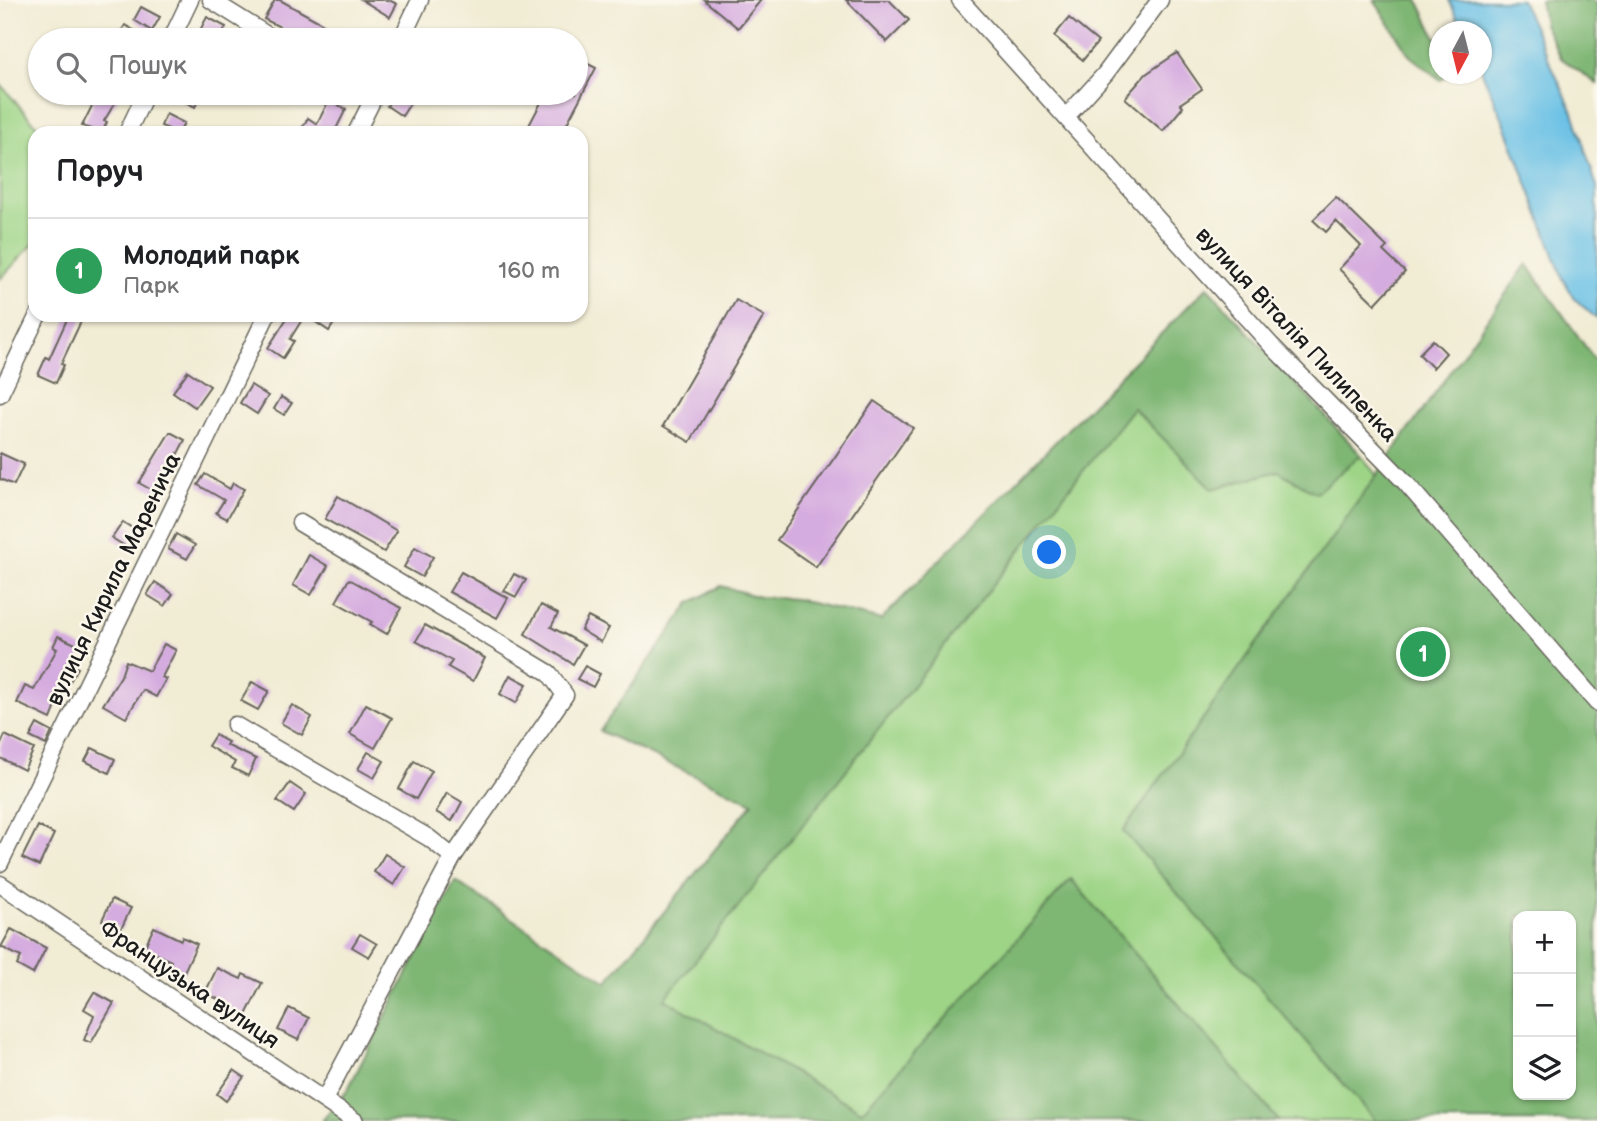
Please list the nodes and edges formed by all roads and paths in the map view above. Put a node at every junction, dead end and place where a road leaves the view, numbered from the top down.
1 (190, 0) edge
2 (211, 0) edge
3 (420, 0) edge
4 (960, 0) edge
5 (1160, 0) edge
6 (177, 28) edge
7 (256, 28) edge
8 (407, 28) edge
9 (140, 105) edge
10 (366, 105) edge
11 (1067, 116) junction
12 (130, 126) edge
13 (358, 126) edge
14 (35, 322) edge
15 (264, 322) edge
16 (0, 394) edge
17 (300, 523) dead end
18 (1597, 703) edge
19 (235, 725) dead end
20 (453, 857) junction
21 (0, 863) edge
22 (0, 884) edge
23 (324, 1100) junction
24 (355, 1121) edge

1 - 6 street
2 - 7 street
3 - 8 street
4 - 11 street, вулиця Віталія Пилипенка
5 - 11 street
9 - 12 street
10 - 13 street
11 - 18 street, вулиця Віталія Пилипенка
14 - 16 street
15 - 21 street, вулиця Кирила Маренича
17 - 20 street
19 - 20 street
20 - 23 street
22 - 23 street, Французька вулиця
23 - 24 street, Французька вулиця

